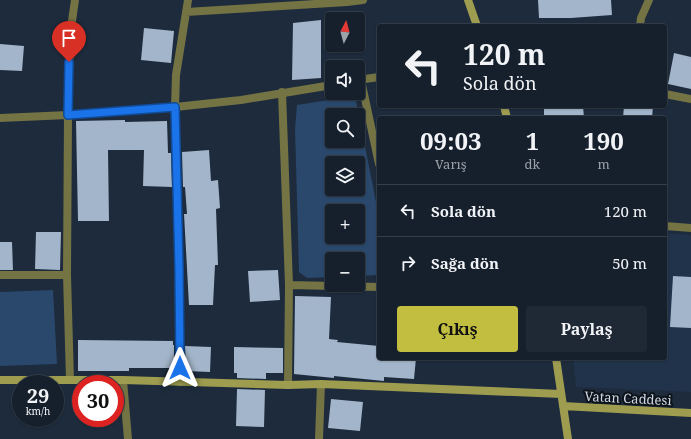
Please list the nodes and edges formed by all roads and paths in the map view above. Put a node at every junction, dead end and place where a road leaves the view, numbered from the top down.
1 (75, 0) edge
2 (188, 0) edge
3 (363, 0) edge
4 (468, 0) edge
5 (649, 0) edge
6 (186, 12) junction
7 (475, 24) edge
8 (640, 24) edge
9 (377, 77) edge
10 (365, 79) edge
11 (325, 86) edge
12 (282, 92) junction
13 (667, 94) edge
14 (691, 99) edge
15 (365, 100) edge
16 (175, 107) junction
17 (68, 115) junction
18 (0, 118) edge
19 (377, 155) edge
20 (667, 226) edge
21 (691, 228) edge
22 (0, 275) edge
23 (67, 275) junction
24 (289, 286) junction
25 (377, 287) edge
26 (556, 360) edge
27 (0, 380) edge
28 (70, 380) joint
29 (124, 380) edge
30 (180, 382) junction
31 (321, 384) junction
32 (288, 385) junction
33 (124, 392) edge
34 (561, 394) junction
35 (563, 406) junction
36 (691, 413) edge
37 (128, 439) edge
38 (319, 439) edge
39 (568, 439) edge

1 - 17 street
2 - 6 street
3 - 6 street
4 - 7 street
5 - 8 street
6 - 16 street
9 - 10 street
11 - 12 street
12 - 16 street
12 - 24 street
13 - 14 street
15 - 19 street
16 - 17 street
16 - 30 street
17 - 18 street
17 - 23 street
20 - 21 street
22 - 23 street
23 - 28 street
24 - 25 street
24 - 32 street
26 - 34 street
27 - 28 street
29 - 30 street
30 - 32 street
31 - 32 street
31 - 34 street
31 - 38 street
33 - 37 street
34 - 35 street
35 - 36 street, Vatan Caddesi
35 - 39 street

